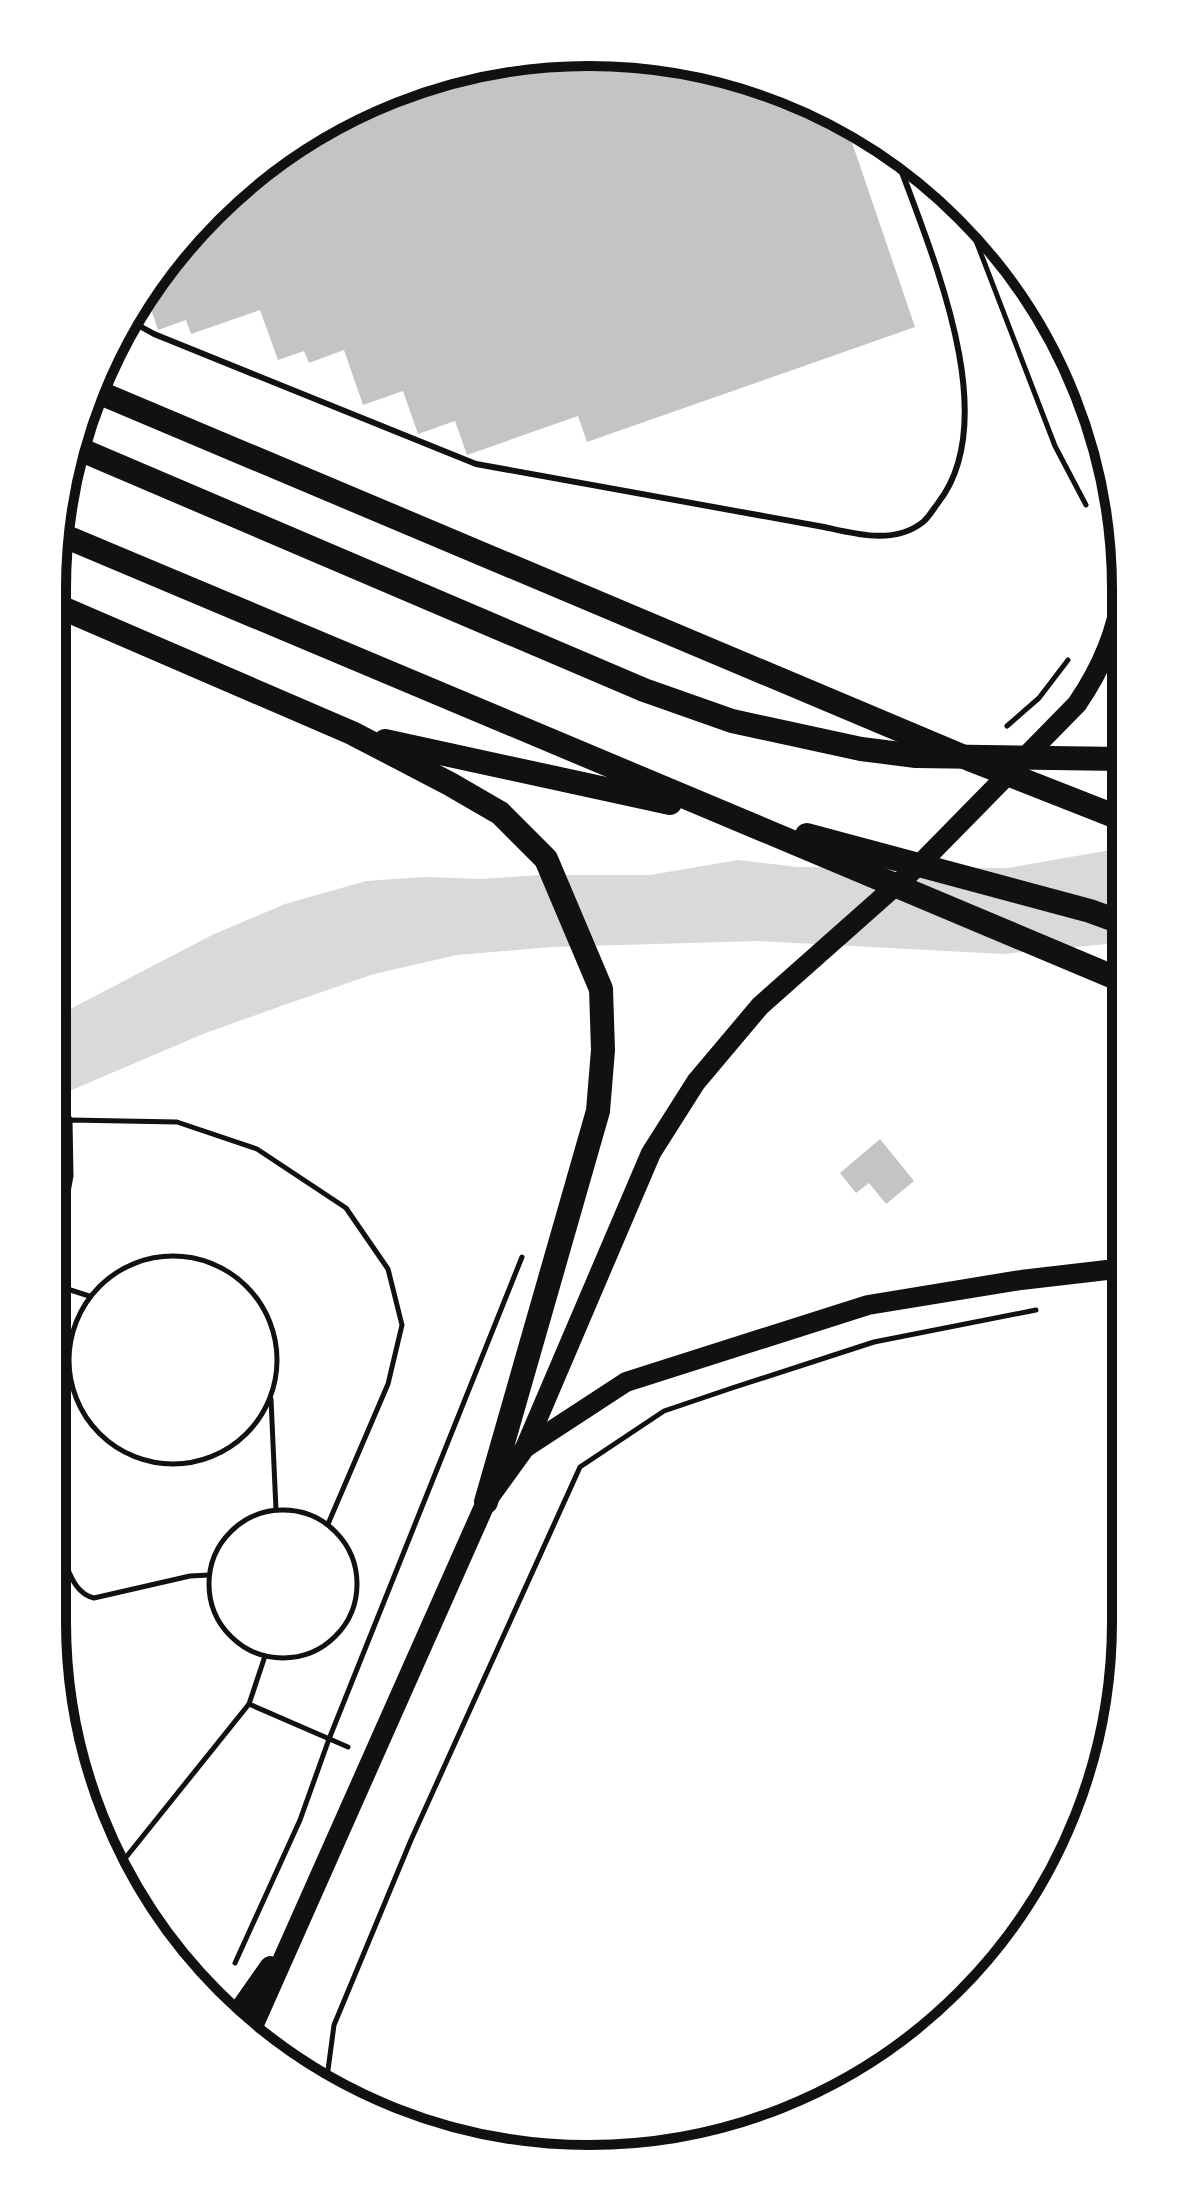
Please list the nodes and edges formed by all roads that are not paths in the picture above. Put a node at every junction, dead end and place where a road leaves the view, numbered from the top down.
1 (901, 169) edge
2 (137, 325) edge
3 (104, 395) edge
4 (85, 451) edge
5 (69, 538) edge
6 (66, 610) edge
7 (1112, 637) edge
8 (352, 733) junction
9 (1112, 759) edge
10 (1005, 774) junction
11 (1112, 816) edge
12 (919, 865) junction
13 (1112, 919) edge
14 (1112, 976) edge
15 (1112, 1269) edge
16 (525, 1448) junction
17 (486, 1502) junction
18 (293, 1934) junction
19 (239, 2010) edge
20 (254, 2023) edge

1 - 2 lane
3 - 10 highway
4 - 9 highway
5 - 14 highway
6 - 8 highway
7 - 10 main road
8 - 12 highway
8 - 17 highway
10 - 11 highway
10 - 12 main road
12 - 13 highway
12 - 16 main road
15 - 16 main road
16 - 17 main road
17 - 18 main road
18 - 19 main road
18 - 20 main road

